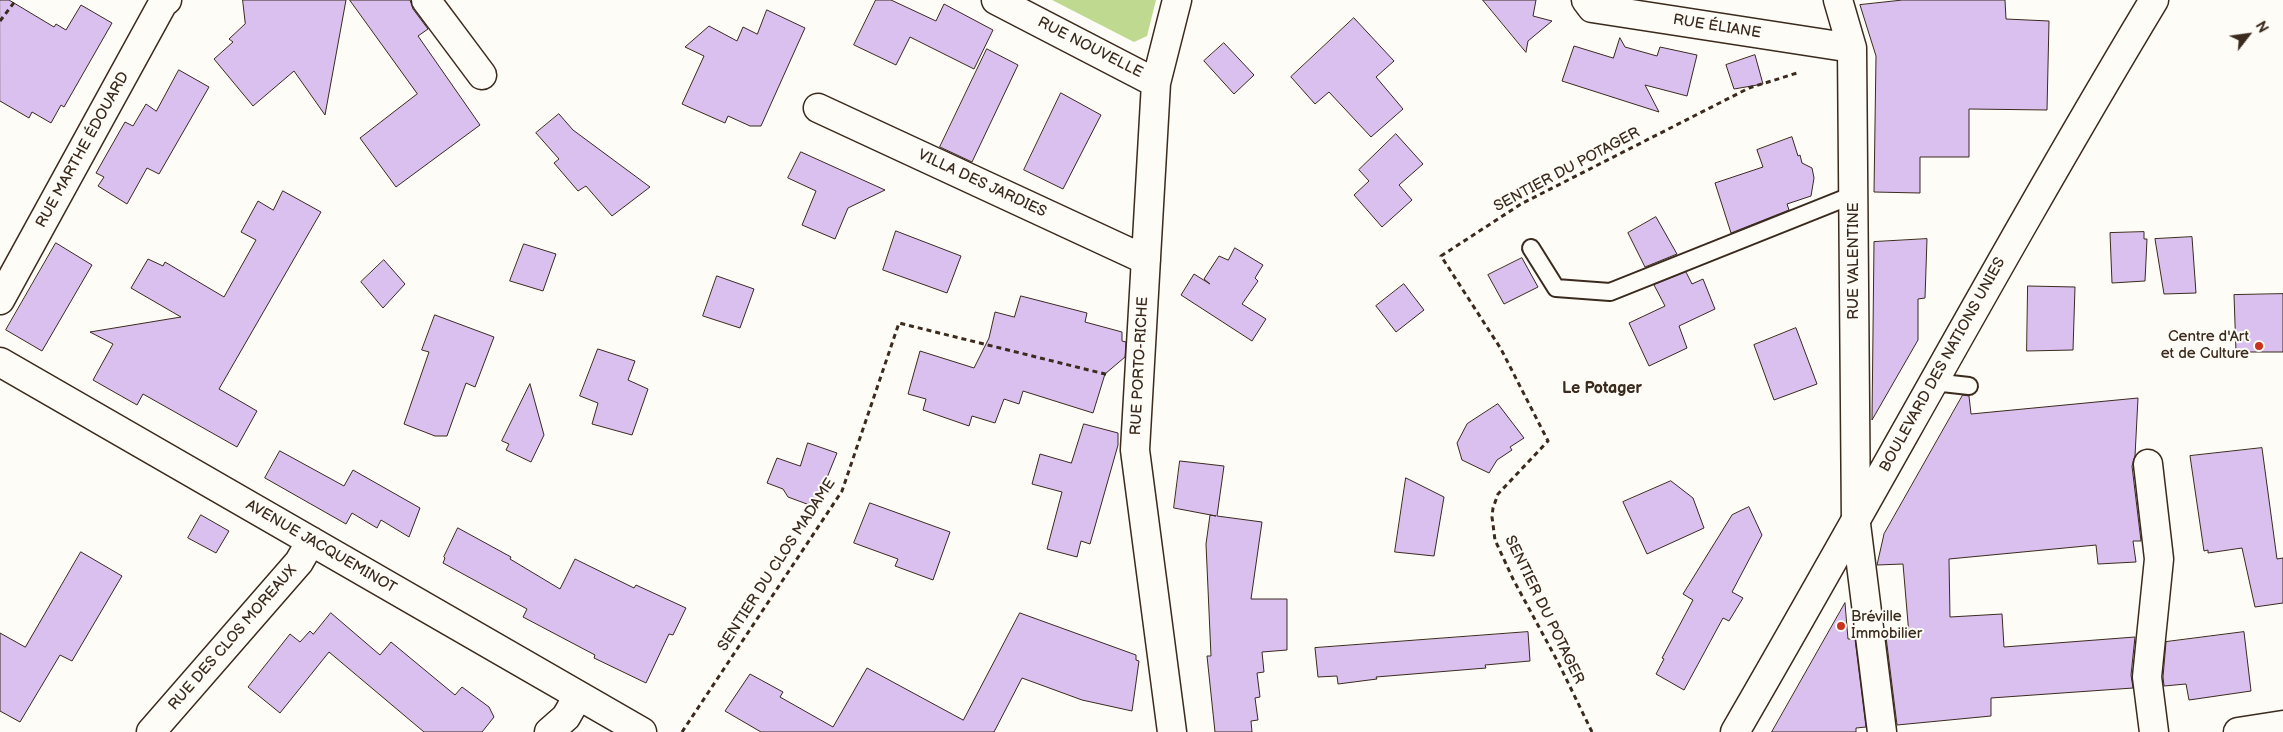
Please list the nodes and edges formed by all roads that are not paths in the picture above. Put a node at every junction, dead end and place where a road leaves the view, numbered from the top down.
1 (167, 0) edge
2 (426, 0) edge
3 (996, 0) edge
4 (1177, 0) edge
5 (1586, 0) edge
6 (1838, 0) edge
7 (2154, 0) edge
8 (1852, 48) junction
9 (482, 75) dead end
10 (1156, 83) junction
11 (818, 108) dead end
12 (1853, 195) junction
13 (1531, 248) dead end
14 (1146, 260) junction
15 (0, 300) edge
16 (0, 362) edge
17 (1933, 382) junction
18 (1969, 386) dead end
19 (2148, 464) dead end
20 (1856, 524) junction
21 (311, 542) junction
22 (578, 696) junction
23 (2283, 725) edge
24 (151, 732) edge
25 (549, 732) edge
26 (642, 732) edge
27 (1172, 732) edge
28 (1735, 732) edge
29 (1882, 732) edge
30 (2154, 732) edge
31 (2238, 732) edge

1 - 15 street, RUE MARTHE ÉDOUARD
2 - 9 street
3 - 10 street, RUE NOUVELLE
4 - 10 street, RUE PORTO-RICHE
5 - 8 street, RUE ÉLIANE
6 - 8 street, RUE VALENTINE
7 - 17 street, BOULEVARD DES NATIONS UNIES
8 - 12 street, RUE VALENTINE
10 - 14 street, RUE PORTO-RICHE
11 - 14 street, VILLA DES JARDIES
12 - 13 lane
12 - 20 street, RUE VALENTINE
14 - 27 street, RUE PORTO-RICHE
16 - 21 street, AVENUE JACQUEMINOT
17 - 18 lane
17 - 20 street, BOULEVARD DES NATIONS UNIES
19 - 30 street
20 - 28 street, BOULEVARD DES NATIONS UNIES
20 - 29 street, RUE VALENTINE
21 - 22 street, AVENUE JACQUEMINOT
21 - 24 street, RUE DES CLOS MOREAUX
22 - 25 street
22 - 26 street, AVENUE JACQUEMINOT
23 - 31 street

